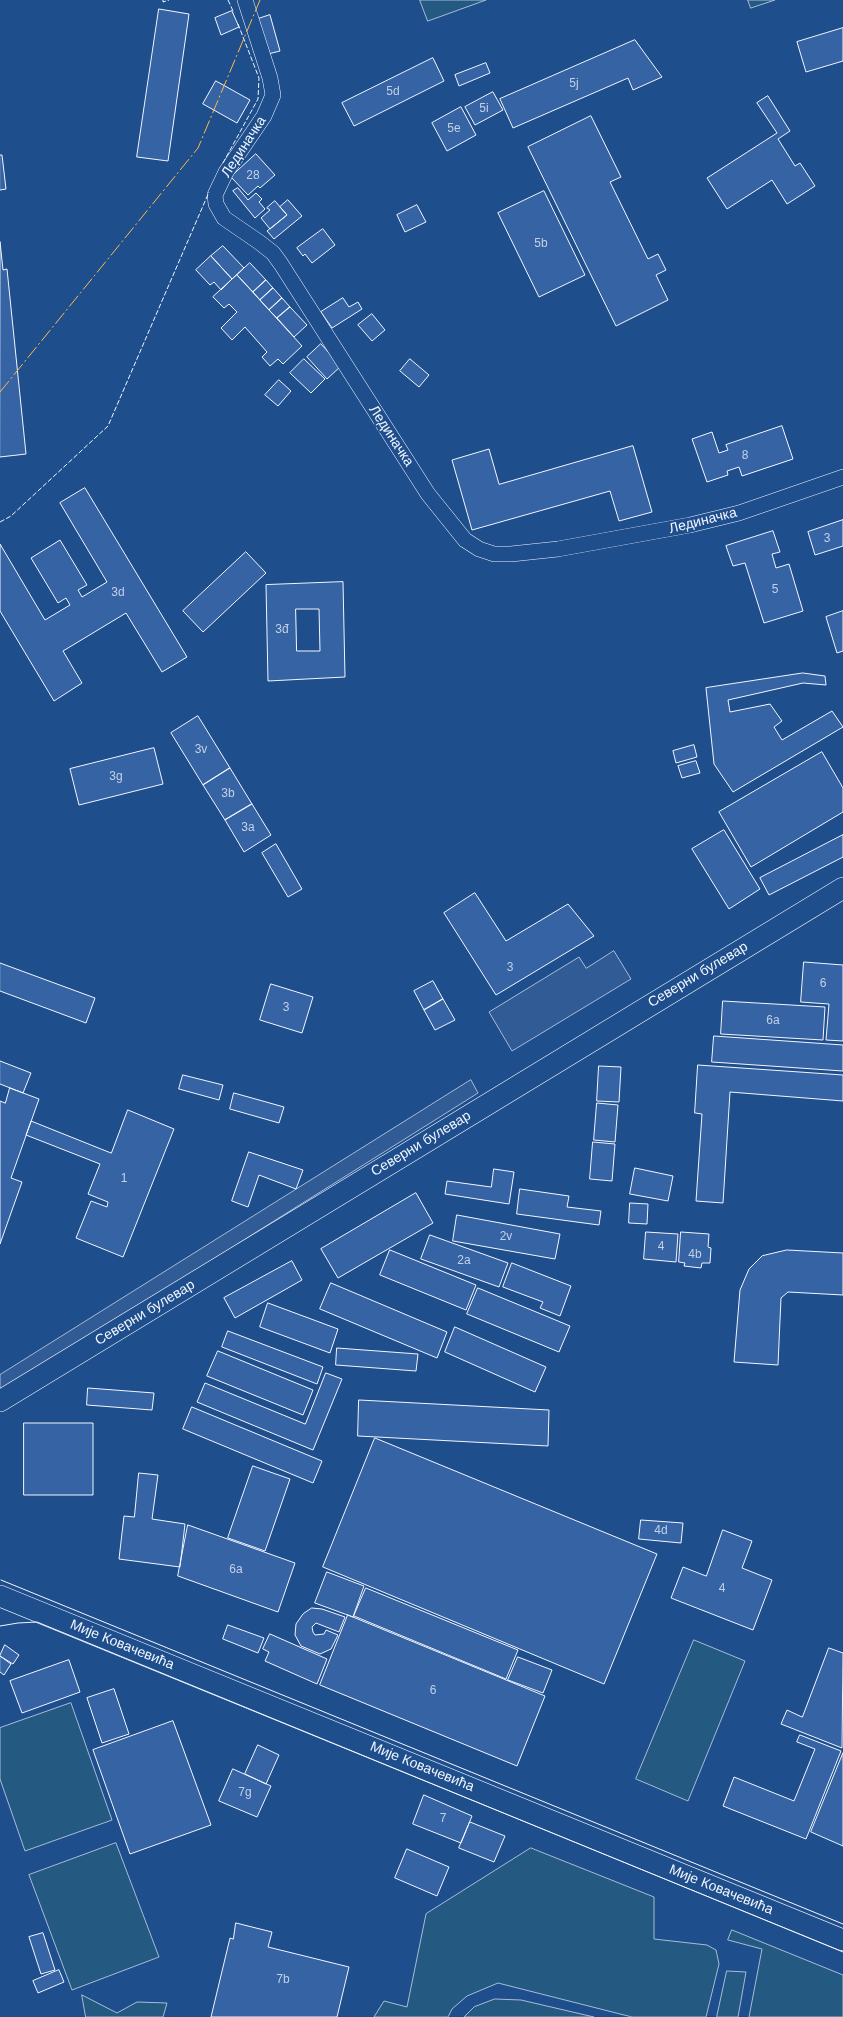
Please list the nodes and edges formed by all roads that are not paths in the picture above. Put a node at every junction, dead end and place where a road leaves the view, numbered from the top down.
1 (245, 0) edge
2 (843, 477) edge
3 (843, 888) edge
4 (0, 1401) edge
5 (0, 1596) edge
6 (843, 1940) edge

1 - 2 street, Лединачка
3 - 4 street, Северни булевар
5 - 6 street, Мије Ковачевића

